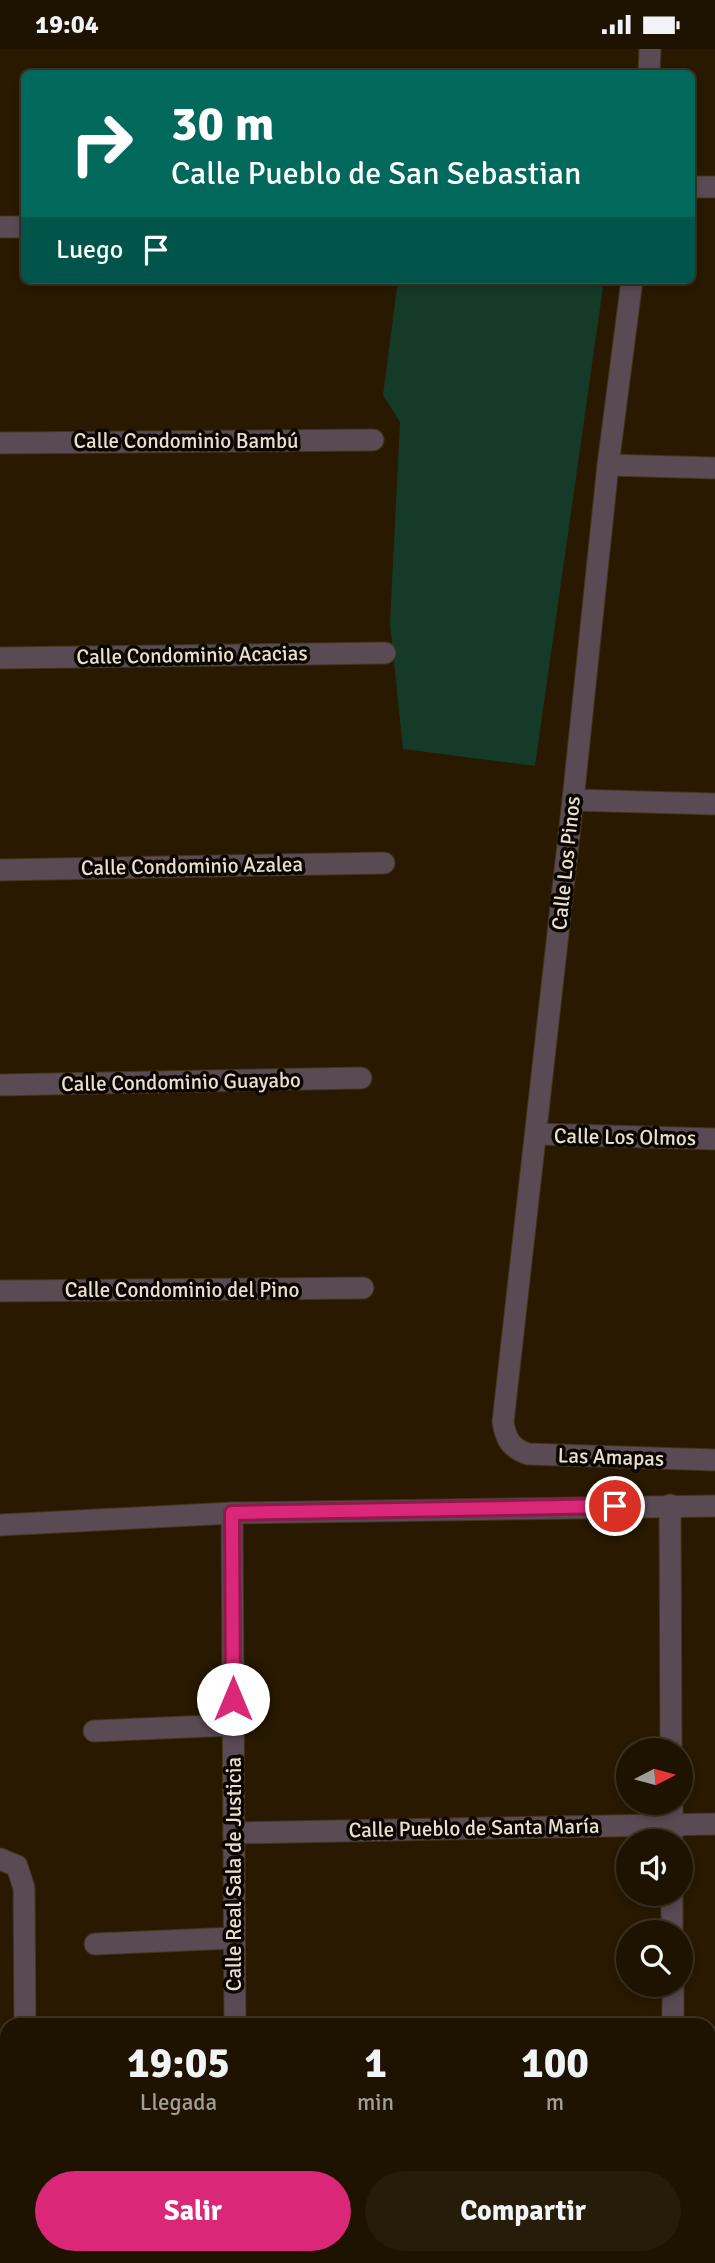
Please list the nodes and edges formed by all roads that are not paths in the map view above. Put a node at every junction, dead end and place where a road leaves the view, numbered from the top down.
1 (650, 49) edge
2 (649, 70) edge
3 (695, 187) edge
4 (715, 187) edge
5 (0, 227) edge
6 (21, 227) edge
7 (631, 284) edge
8 (373, 440) dead end
9 (0, 443) edge
10 (608, 465) junction
11 (715, 468) edge
12 (385, 653) dead end
13 (0, 658) edge
14 (573, 800) junction
15 (715, 804) edge
16 (384, 863) dead end
17 (0, 870) edge
18 (361, 1078) dead end
19 (0, 1085) edge
20 (536, 1134) junction
21 (715, 1139) edge
22 (363, 1288) dead end
23 (0, 1291) edge
24 (510, 1445) joint
25 (715, 1460) edge
26 (670, 1505) junction
27 (715, 1506) edge
28 (232, 1513) junction
29 (0, 1525) edge
30 (233, 1725) junction
31 (94, 1731) dead end
32 (671, 1738) edge
33 (715, 1824) edge
34 (691, 1829) edge
35 (234, 1833) junction
36 (616, 1833) edge
37 (0, 1859) edge
38 (234, 1938) junction
39 (95, 1944) dead end
40 (673, 1997) edge
41 (25, 2018) edge
42 (235, 2018) edge
43 (673, 2018) edge

1 - 2 street
3 - 4 street
5 - 6 street
7 - 10 street, Calle Los Pinos
8 - 9 street, Calle Condominio Bambú
10 - 11 street
10 - 14 street, Calle Los Pinos
12 - 13 street, Calle Condominio Acacias
14 - 15 street
14 - 20 street, Calle Los Pinos
16 - 17 street, Calle Condominio Azalea
18 - 19 street, Calle Condominio Guayabo
20 - 21 street, Calle Los Olmos
20 - 24 street, Calle Los Pinos
22 - 23 street, Calle Condominio del Pino
24 - 25 street, Las Amapas
26 - 27 street
26 - 28 street
26 - 32 street
28 - 29 street
28 - 30 street, Calle Real Sala de Justicia
30 - 31 street
30 - 35 street, Calle Real Sala de Justicia
33 - 34 street, Calle Pueblo de Santa María
35 - 36 street, Calle Pueblo de Santa María
35 - 38 street, Calle Real Sala de Justicia
37 - 41 street
38 - 39 street
38 - 42 street, Calle Real Sala de Justicia
40 - 43 street

